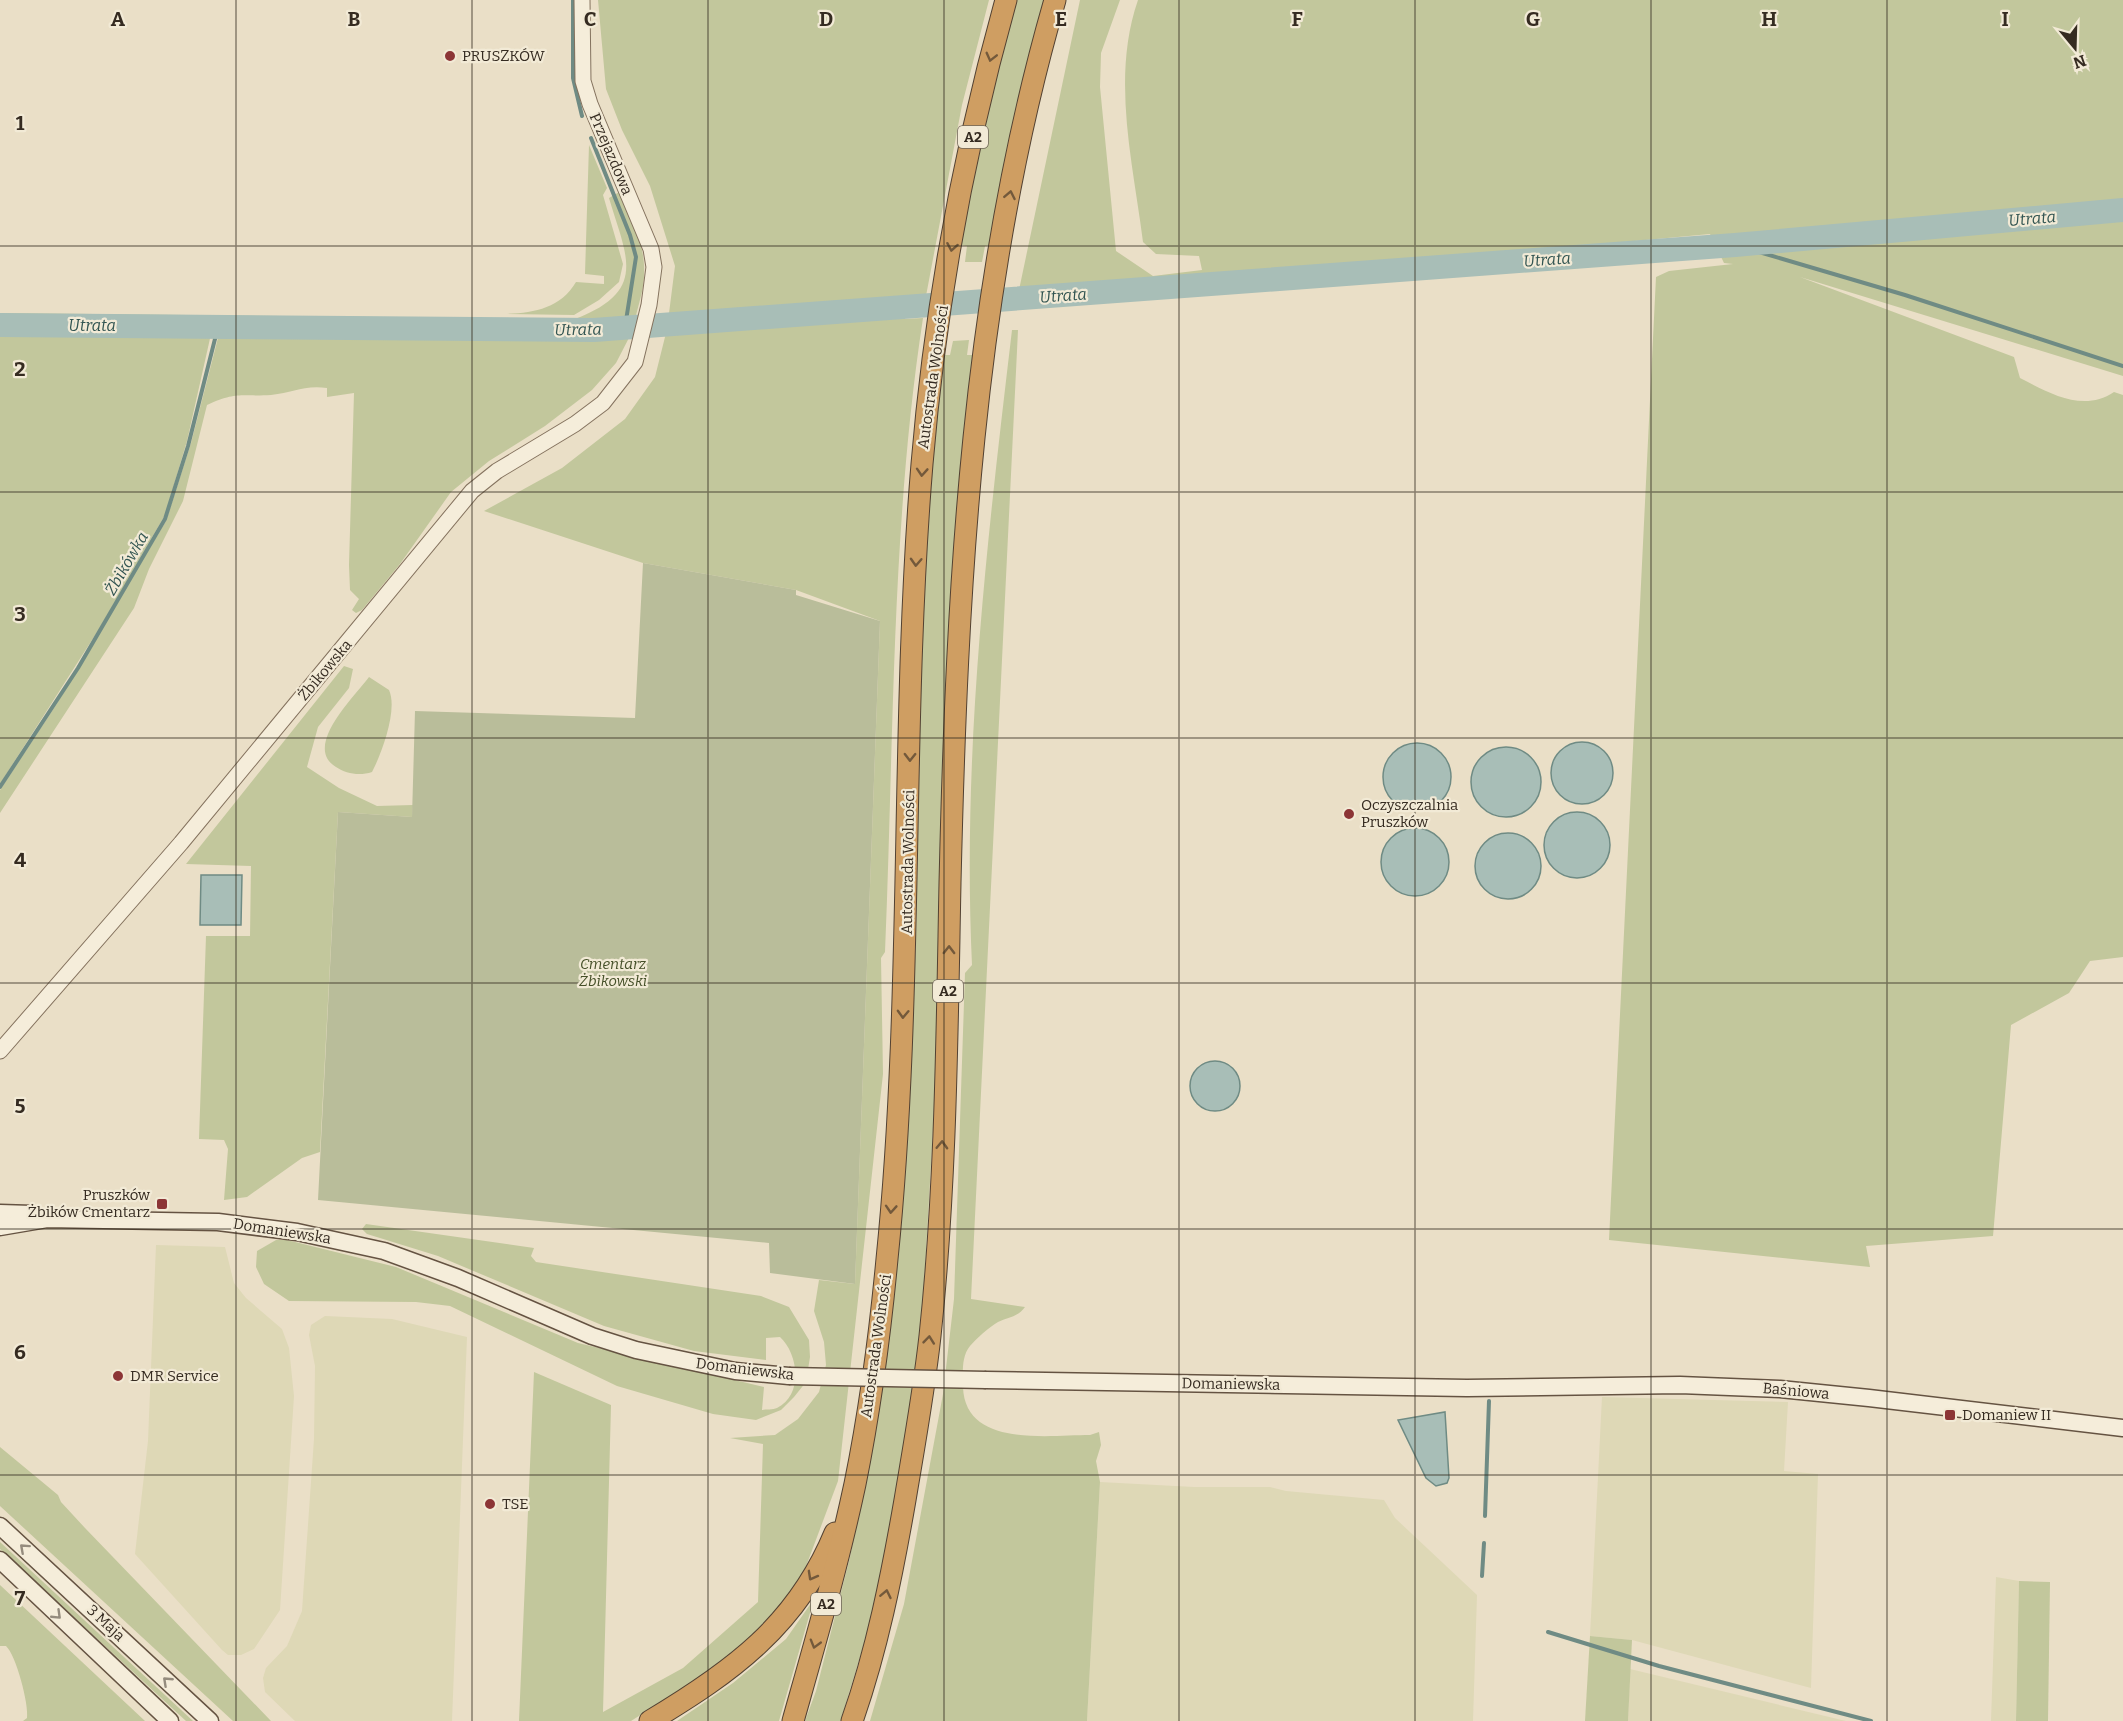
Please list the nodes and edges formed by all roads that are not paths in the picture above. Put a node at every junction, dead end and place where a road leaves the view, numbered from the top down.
1 (582, 0) edge
2 (1006, 0) edge
3 (1055, 0) edge
4 (649, 305) joint
5 (0, 1051) edge
6 (0, 1213) edge
7 (47, 1219) junction
8 (0, 1227) edge
9 (1467, 1388) joint
10 (2123, 1428) edge
11 (855, 1485) junction
12 (0, 1526) edge
13 (0, 1560) edge
14 (170, 1721) edge
15 (210, 1721) edge
16 (650, 1721) edge
17 (793, 1721) edge
18 (852, 1721) edge

1 - 4 street, Przejazdowa
2 -> 11 highway, Autostrada Wolności / A2
18 -> 3 highway, A2
4 - 5 street, Żbikowska
6 - 7 main road, Domaniewska
7 - 8 main road, Domaniewska
7 - 9 main road, Domaniewska, bridge
9 - 10 main road, Baśniowa
11 -> 16 highway
11 -> 17 highway, Autostrada Wolności / A2
15 -> 12 main road, 3 Maja
13 -> 14 main road, 3 Maja

